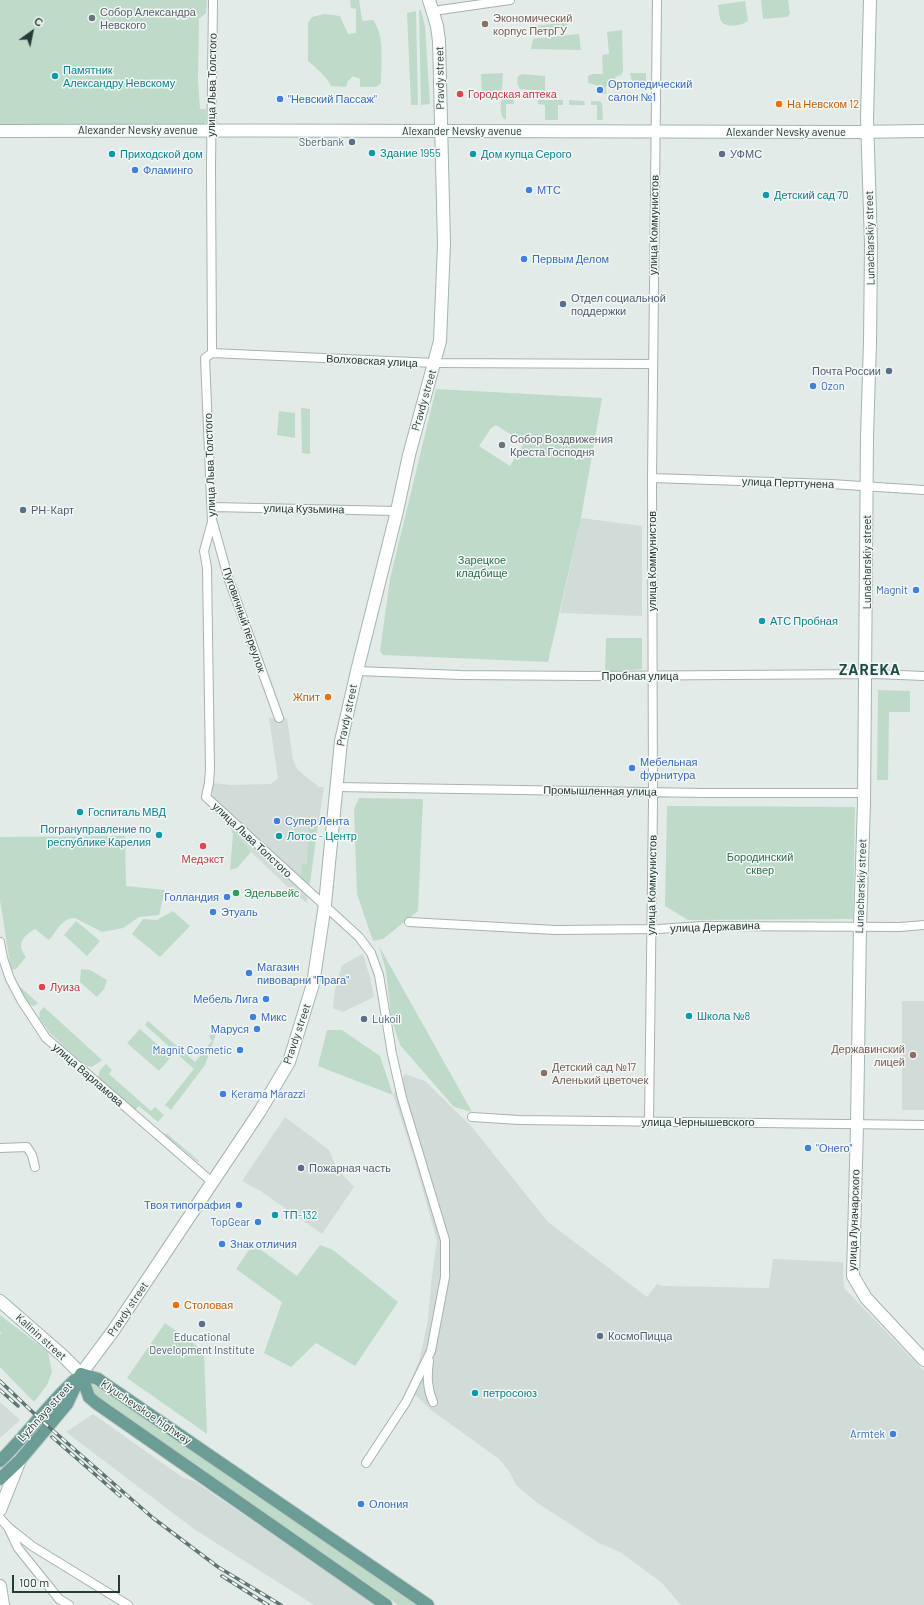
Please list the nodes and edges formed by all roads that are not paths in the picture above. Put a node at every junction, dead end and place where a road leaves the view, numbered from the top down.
1 (213, 0) edge
2 (510, 0) edge
3 (657, 0) edge
4 (870, 0) edge
5 (431, 6) edge
6 (0, 130) edge
7 (212, 130) junction
8 (441, 130) junction
9 (924, 131) edge
10 (655, 132) junction
11 (868, 132) junction
12 (212, 353) junction
13 (435, 363) junction
14 (653, 364) junction
15 (652, 478) junction
16 (867, 486) junction
17 (924, 490) edge
18 (212, 506) junction
19 (397, 511) junction
20 (212, 522) junction
21 (357, 670) junction
22 (866, 674) junction
23 (652, 676) junction
24 (924, 676) edge
25 (279, 718) dead end
26 (336, 787) junction
27 (653, 792) junction
28 (864, 793) junction
29 (325, 904) junction
30 (409, 922) dead end
31 (924, 925) edge
32 (860, 926) junction
33 (651, 929) junction
34 (0, 942) edge
35 (2, 957) edge
36 (472, 1117) dead end
37 (649, 1122) junction
38 (857, 1124) junction
39 (924, 1125) edge
40 (0, 1148) edge
41 (35, 1167) dead end
42 (212, 1182) junction
43 (0, 1301) edge
44 (431, 1350) junction
45 (924, 1360) edge
46 (82, 1374) junction
47 (433, 1402) dead end
48 (20, 1460) junction
49 (0, 1461) edge
50 (366, 1463) dead end
51 (0, 1479) edge
52 (0, 1510) edge
53 (0, 1518) edge
54 (8, 1528) junction
55 (0, 1586) edge
56 (3, 1605) edge
57 (69, 1605) edge
58 (128, 1605) edge
59 (386, 1605) edge
60 (428, 1605) edge

1 - 7 street, улица Льва Толстого
2 - 5 street
3 - 10 street, улица Коммунистов
4 - 11 main road, Lunacharskiy street
5 - 8 main road, Pravdy street
6 - 7 main road, Alexander Nevsky avenue
7 - 8 main road, Alexander Nevsky avenue
7 - 12 street, улица Льва Толстого
8 - 10 main road, Alexander Nevsky avenue
8 - 13 main road, Pravdy street
9 - 11 main road, Alexander Nevsky avenue
10 - 11 main road, Alexander Nevsky avenue
10 - 14 street, улица Коммунистов
11 - 16 main road, Lunacharskiy street
12 - 13 street, Волховская улица
12 - 18 street, улица Льва Толстого
13 - 14 street, Волховская улица
13 - 19 main road, Pravdy street
14 - 15 street, улица Коммунистов
15 - 16 street, улица Перттунена
15 - 23 street, улица Коммунистов
16 - 17 street, улица Перттунена
16 - 22 main road, Lunacharskiy street
18 - 19 street, улица Кузьмина
18 - 20 street, улица Льва Толстого
19 - 21 main road, Pravdy street
20 - 25 street, Пуговичный переулок
20 - 29 street, улица Льва Толстого
21 - 23 street, Пробная улица
21 - 26 main road, Pravdy street
22 - 23 street, Пробная улица
22 - 24 street, Пробная улица
22 - 28 main road, Lunacharskiy street
23 - 27 street, улица Коммунистов
26 - 27 street, Промышленная улица
26 - 29 main road, Pravdy street
27 - 28 street, Промышленная улица
27 - 33 street, улица Коммунистов
28 - 32 main road, Lunacharskiy street
29 - 42 main road, Pravdy street
29 - 44 street
30 - 33 street, улица Державина
31 - 32 street, улица Державина
32 - 33 street, улица Державина
32 - 38 main road, Lunacharskiy street
33 - 37 street, улица Коммунистов
34 - 35 street, улица Варламова
35 - 42 street, улица Варламова
36 - 37 street, улица Чернышевского
37 - 38 street, улица Чернышевского
38 - 39 street, улица Чернышевского
38 - 45 main road, улица Луначарского
40 - 41 street
42 - 46 main road, Pravdy street
43 - 46 main road, Kalinin street
44 - 47 street
44 - 50 street
46 - 48 main road, Lyzhnaya street
46 - 49 main road, Lyzhnaya street
46 - 59 main road, Klyuchevskoe highway
46 - 60 main road, Klyuchevskoe highway
48 - 51 main road, Lyzhnaya street
48 - 52 main road
53 - 54 street
54 - 57 street
54 - 58 street
55 - 56 main road

